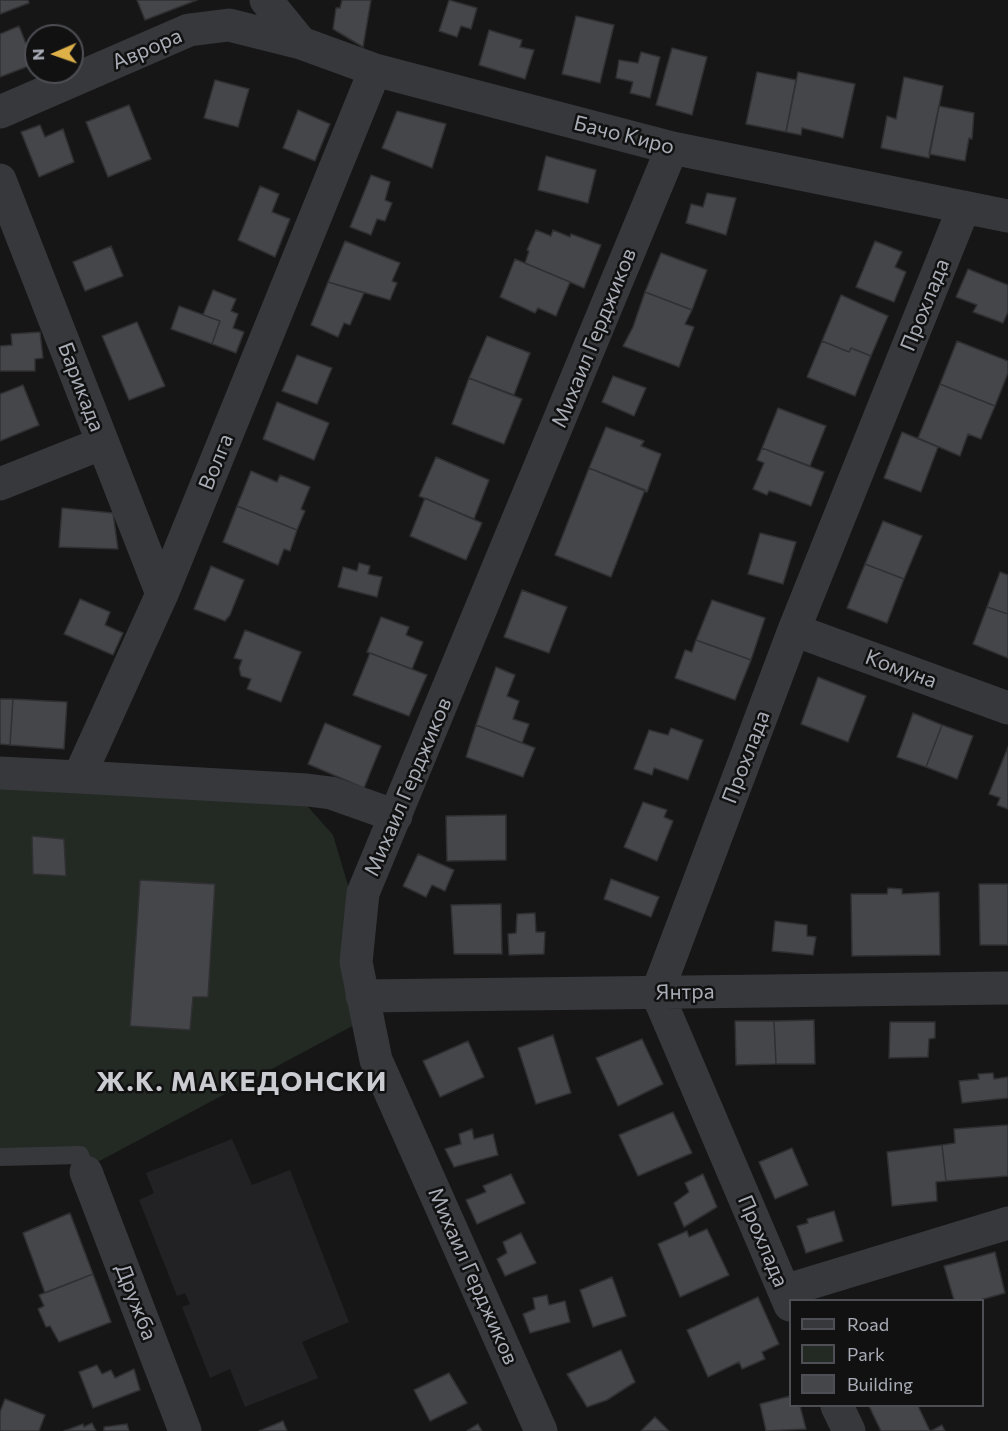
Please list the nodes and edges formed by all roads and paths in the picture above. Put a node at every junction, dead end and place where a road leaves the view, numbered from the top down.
1 (266, 0) edge
2 (301, 44) junction
3 (375, 70) junction
4 (0, 112) edge
5 (672, 148) junction
6 (0, 180) edge
7 (964, 207) junction
8 (1008, 216) edge
9 (103, 443) junction
10 (0, 484) edge
11 (162, 594) junction
12 (794, 630) junction
13 (1008, 708) edge
14 (0, 773) edge
15 (79, 777) junction
16 (396, 816) junction
17 (1008, 988) edge
18 (657, 993) junction
19 (362, 996) junction
20 (0, 1157) edge
21 (86, 1172) joint
22 (1008, 1223) edge
23 (787, 1298) edge
24 (837, 1407) edge
25 (185, 1431) edge
26 (541, 1431) edge
27 (849, 1431) edge

1 - 2 street
2 - 3 street, Бачо Киро
2 - 4 street, Аврора
3 - 5 street, Бачо Киро
3 - 11 street, Волга
5 - 7 street, Бачо Киро
5 - 16 street, Михаил Герджиков
6 - 9 street, Барикада
7 - 8 street, Бачо Киро
7 - 12 street, Прохлада
9 - 10 street
9 - 11 street, Барикада
11 - 15 street, Волга
12 - 13 street, Комуна
12 - 18 street, Прохлада
14 - 15 street
15 - 16 street
16 - 19 street, Михаил Герджиков
17 - 18 street, Янтра
18 - 19 street, Янтра
18 - 23 street, Прохлада
19 - 26 street, Михаил Герджиков
20 - 21 lane
21 - 25 street, Дружба
22 - 23 street
24 - 27 street

